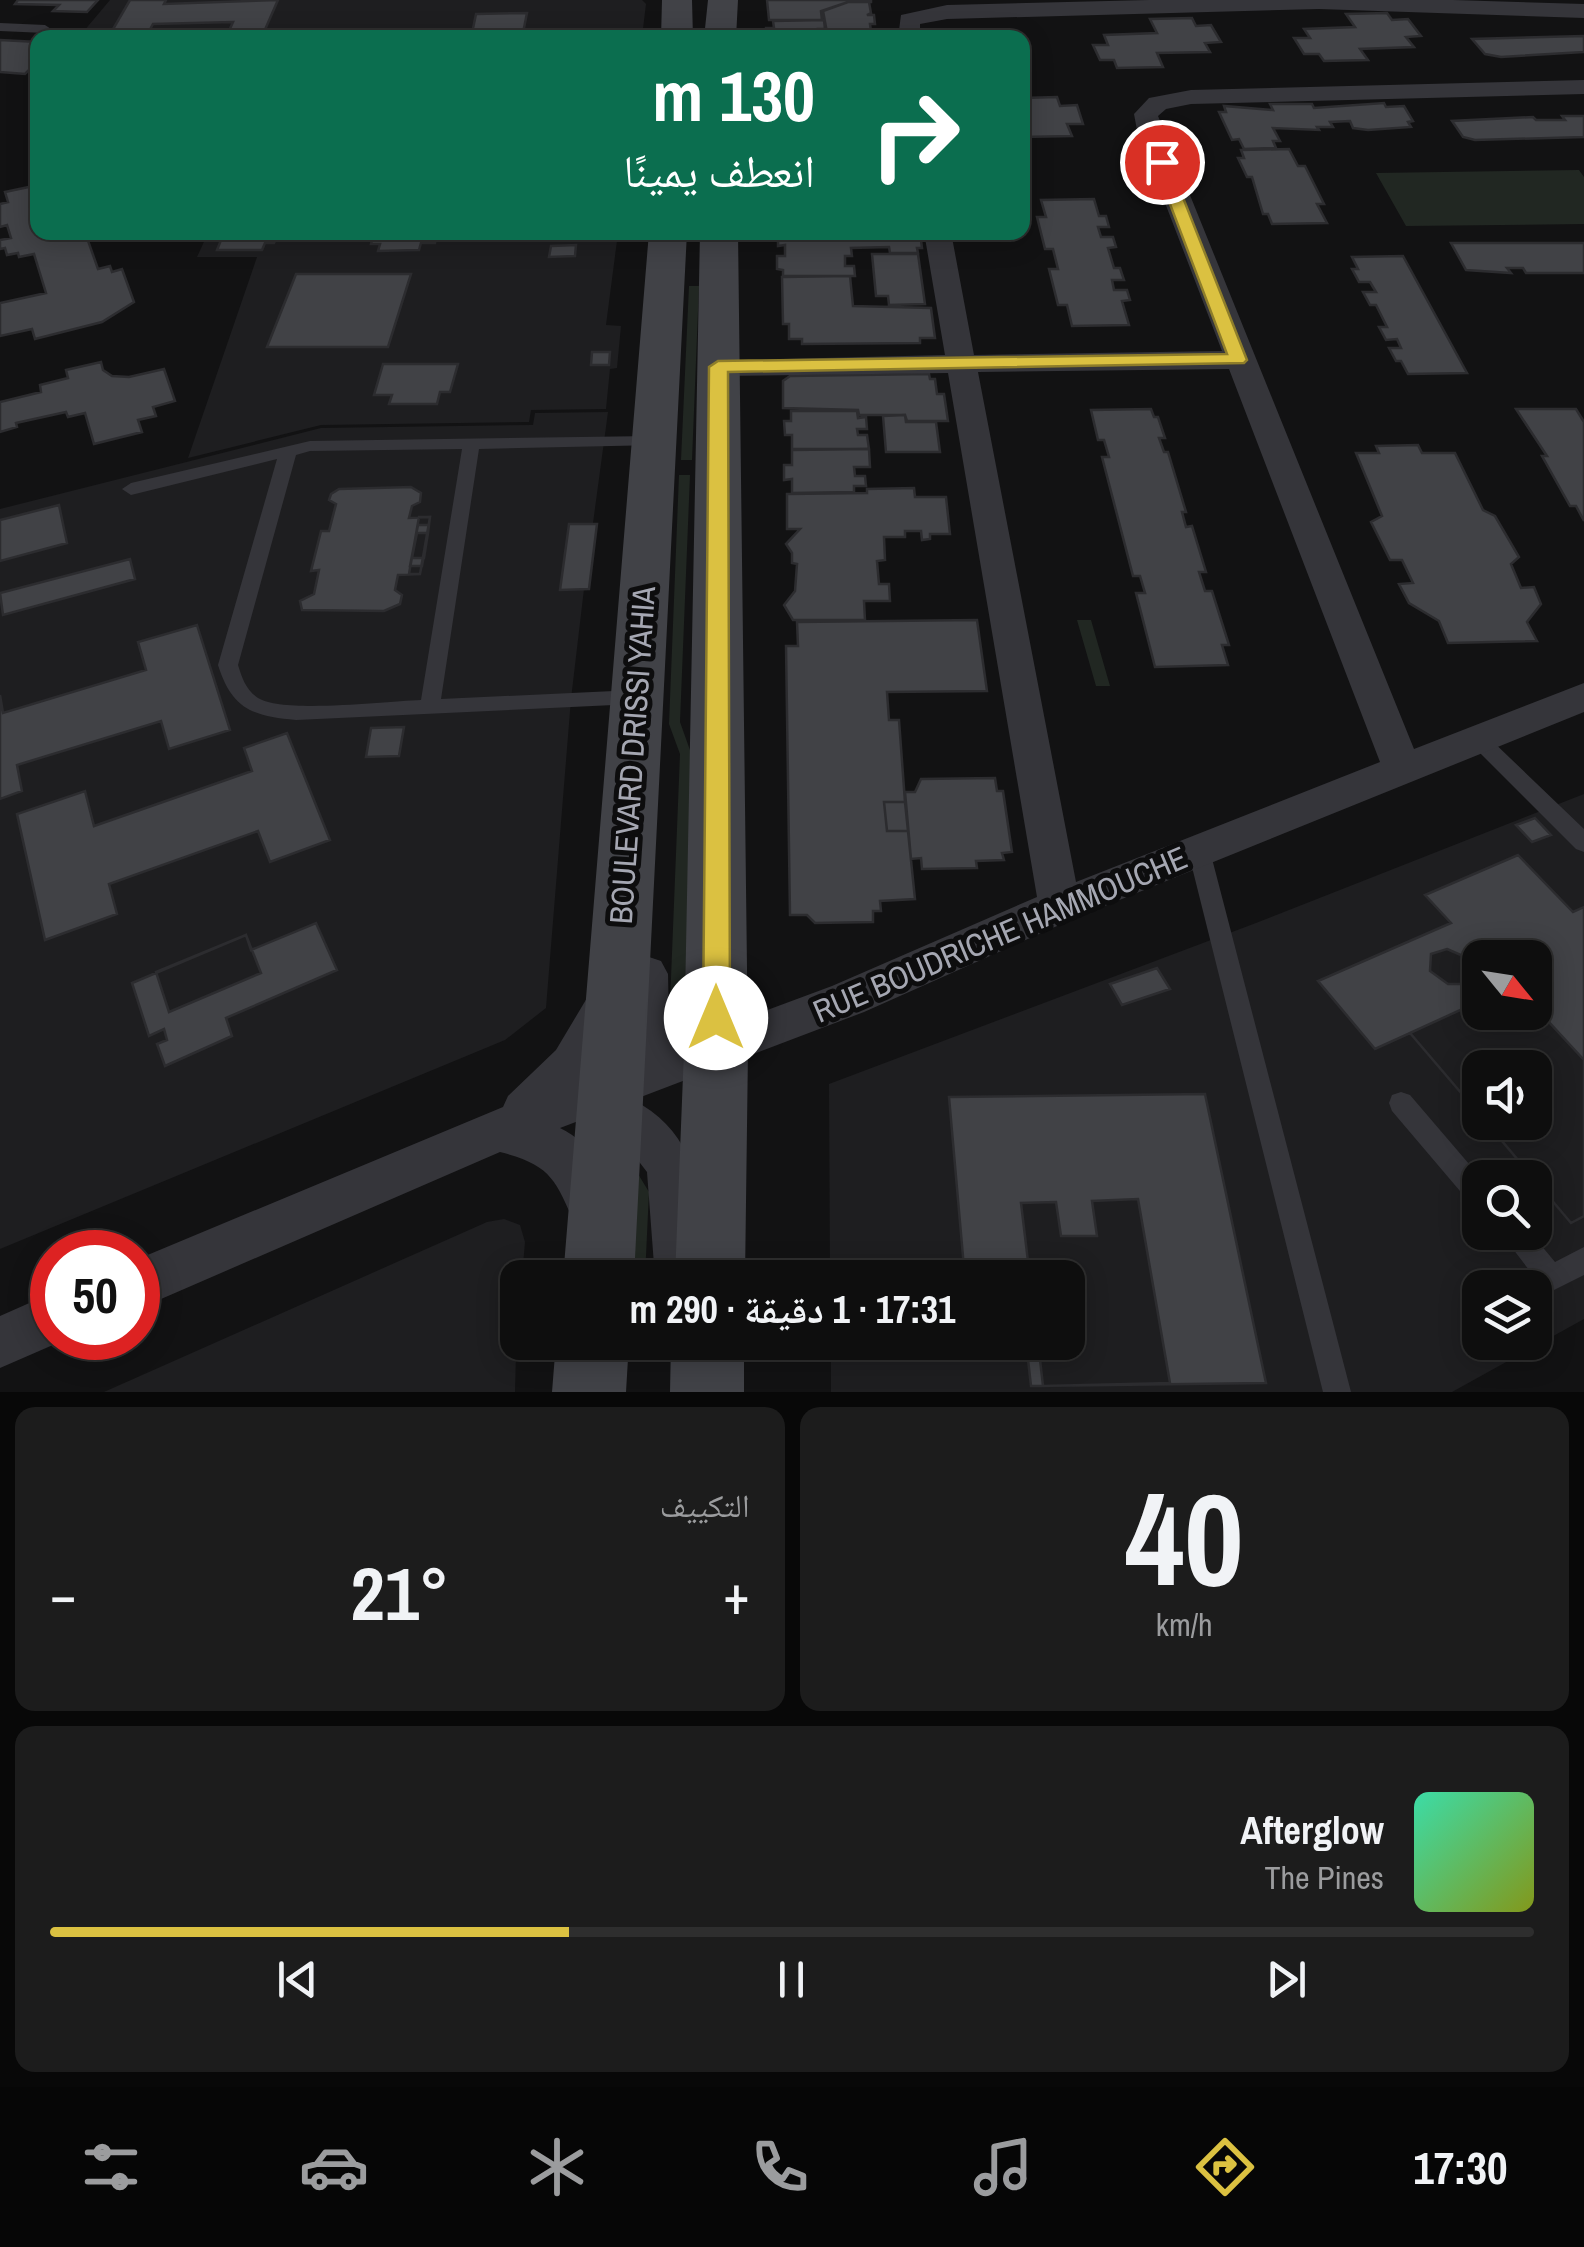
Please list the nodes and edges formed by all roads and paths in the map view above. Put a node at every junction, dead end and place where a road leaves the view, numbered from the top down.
1 (677, 0) edge
2 (723, 0) edge
3 (1319, 1) edge
4 (1584, 10) edge
5 (0, 26) edge
6 (45, 30) dead end
7 (677, 30) edge
8 (721, 30) edge
9 (909, 30) edge
10 (1584, 87) edge
11 (667, 240) edge
12 (719, 240) edge
13 (939, 240) edge
14 (1238, 360) junction
15 (962, 364) junction
16 (718, 367) junction
17 (652, 441) junction
18 (471, 443) junction
19 (288, 450) junction
20 (131, 490) dead end
21 (1584, 697) edge
22 (430, 706) junction
23 (636, 712) junction
24 (1478, 739) junction
25 (1403, 770) junction
26 (1584, 843) edge
27 (1198, 851) junction
28 (1060, 906) junction
29 (716, 953) junction
30 (617, 984) junction
31 (791, 1022) junction
32 (711, 1073) junction
33 (601, 1100) junction
34 (1401, 1104) dead end
35 (498, 1130) junction
36 (1462, 1174) edge
37 (1528, 1250) edge
38 (599, 1258) edge
39 (676, 1260) edge
40 (710, 1260) edge
41 (1584, 1260) edge
42 (160, 1275) edge
43 (30, 1329) edge
44 (0, 1342) edge
45 (592, 1360) edge
46 (672, 1360) edge
47 (708, 1360) edge
48 (590, 1392) edge
49 (670, 1392) edge
50 (707, 1392) edge
51 (1337, 1392) edge

1 - 7 main road
2 - 8 main road
3 - 4 street
3 - 9 street
5 - 6 lane
10 - 14 street
11 - 17 main road, BOULEVARD DRISSI YAHIA
12 - 16 main road
13 - 15 street
14 - 15 street
14 - 25 street
15 - 16 street
15 - 28 street
16 - 29 main road
17 - 18 lane
17 - 23 main road, BOULEVARD DRISSI YAHIA
18 - 19 lane
18 - 22 lane
19 - 20 lane
19 - 22 lane
21 - 24 street, RUE BOUDRICHE HAMMOUCHE
22 - 23 lane
23 - 30 main road, BOULEVARD DRISSI YAHIA
23 - 32 street
24 - 25 street, RUE BOUDRICHE HAMMOUCHE
24 - 26 lane
25 - 27 street, RUE BOUDRICHE HAMMOUCHE
27 - 28 street, RUE BOUDRICHE HAMMOUCHE
27 - 51 lane
28 - 31 street, RUE BOUDRICHE HAMMOUCHE
29 - 31 street
29 - 32 main road
30 - 33 main road, BOULEVARD DRISSI YAHIA
30 - 35 street
31 - 32 street, RUE BOUDRICHE HAMMOUCHE
31 - 32 street
32 - 33 street, RUE BOUDRICHE HAMMOUCHE
32 - 40 main road
33 - 35 street, RUE BOUDRICHE HAMMOUCHE
33 - 38 main road, BOULEVARD DRISSI YAHIA
33 - 39 street
34 - 36 lane
35 - 38 street
35 - 42 street, RUE BOUDRICHE HAMMOUCHE
37 - 41 lane
43 - 44 street
45 - 48 main road
46 - 49 street
47 - 50 main road

